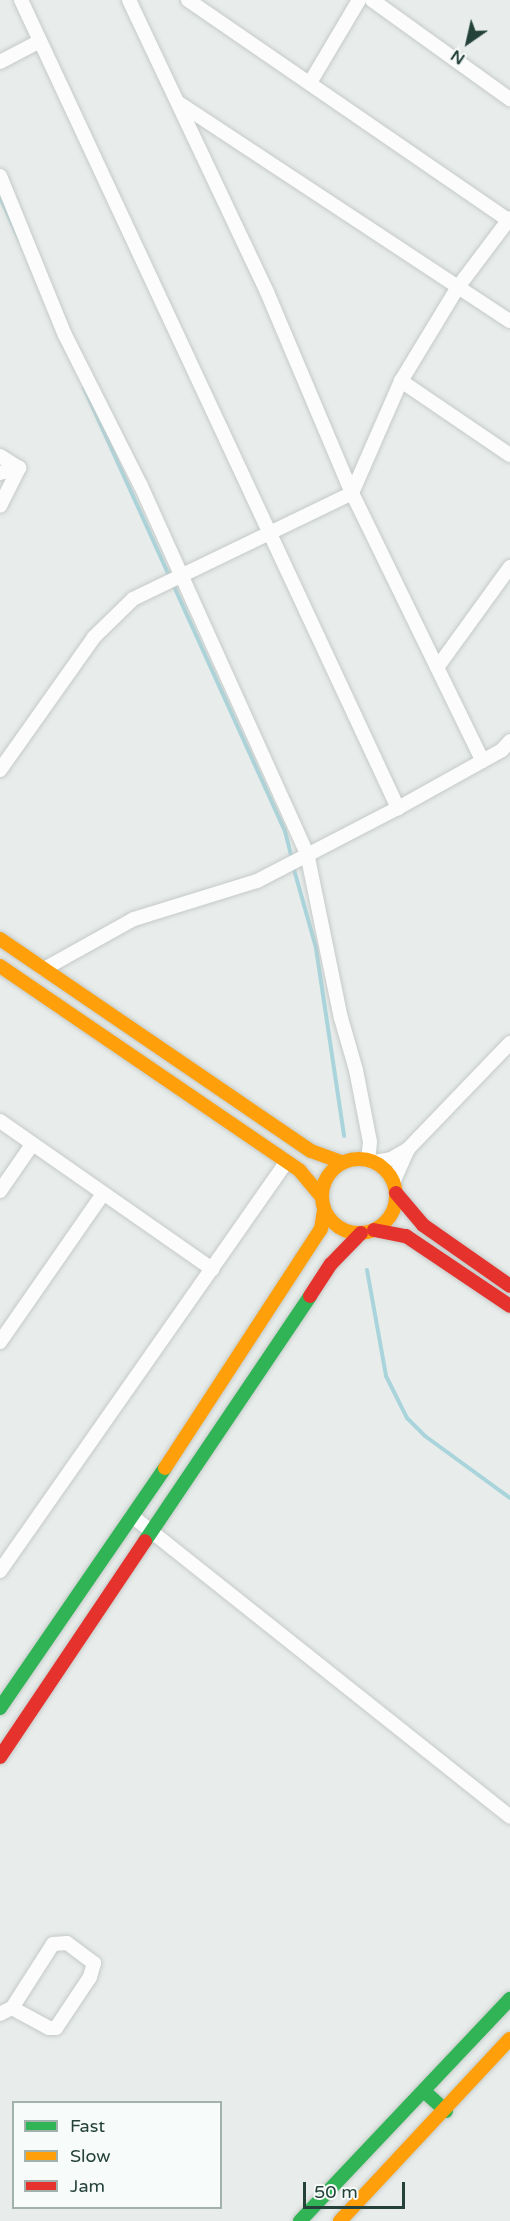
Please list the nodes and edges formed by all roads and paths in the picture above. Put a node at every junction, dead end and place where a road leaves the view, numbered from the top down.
1 (21, 0) edge
2 (129, 0) edge
3 (188, 0) edge
4 (359, 0) edge
5 (372, 0) edge
6 (40, 41) junction
7 (0, 62) edge
8 (310, 81) junction
9 (510, 99) edge
10 (178, 102) junction
11 (0, 176) edge
12 (509, 219) edge
13 (458, 287) junction
14 (510, 321) edge
15 (401, 381) junction
16 (510, 455) edge
17 (0, 456) edge
18 (19, 468) junction
19 (0, 473) edge
20 (352, 493) junction
21 (0, 506) edge
22 (271, 534) junction
23 (510, 567) edge
24 (179, 574) junction
25 (439, 665) junction
26 (510, 741) edge
27 (2, 761) edge
28 (483, 761) junction
29 (398, 808) junction
30 (307, 853) junction
31 (1, 942) edge
32 (0, 966) edge
33 (44, 969) junction
34 (510, 1043) edge
35 (0, 1121) edge
36 (31, 1146) junction
37 (408, 1149) junction
38 (371, 1161) junction
39 (286, 1162) junction
40 (342, 1162) junction
41 (394, 1188) junction
42 (0, 1191) edge
43 (102, 1195) junction
44 (321, 1196) junction
45 (324, 1211) junction
46 (367, 1232) junction
47 (212, 1269) junction
48 (510, 1286) edge
49 (510, 1306) edge
50 (0, 1342) edge
51 (132, 1516) junction
52 (154, 1532) junction
53 (0, 1572) edge
54 (0, 1708) edge
55 (0, 1757) edge
56 (510, 1817) edge
57 (510, 1999) edge
58 (6, 2011) edge
59 (510, 2039) edge
60 (426, 2093) junction
61 (446, 2110) junction
62 (300, 2221) edge
63 (340, 2221) edge

1 - 6 street
2 - 10 street
3 - 8 street
4 - 8 street
5 - 9 street
6 - 7 street
6 - 22 street
8 - 12 street
10 - 13 street
10 - 20 street
11 - 24 street
12 - 13 street
13 - 14 street
13 - 15 street
15 - 16 street
15 - 20 street
17 - 18 street
18 - 19 street
18 - 21 street
20 - 22 street
20 - 25 street
22 - 24 street
22 - 29 street
23 - 25 street
24 - 27 street
24 - 30 street
25 - 28 street
26 - 28 street
28 - 29 street
29 - 30 street
30 - 33 street
30 - 38 street
31 - 33 main road
32 - 39 main road
33 - 40 main road
34 - 37 street
35 - 36 street
36 - 42 street
36 - 43 street
37 - 38 street
37 - 41 street
38 - 40 main road
38 - 41 main road
39 - 44 main road
39 - 47 street
40 - 44 main road
41 - 46 main road
41 - 48 main road
43 - 47 street
43 - 50 street
44 - 45 main road
45 - 46 main road
45 - 51 main road
46 - 49 main road
46 - 52 main road
47 - 53 street
51 - 52 street
51 - 54 main road
52 - 55 main road
52 - 56 street
57 - 60 main road
58 - 58 street
59 - 61 main road
60 - 61 main road
60 - 62 main road
61 - 63 main road

